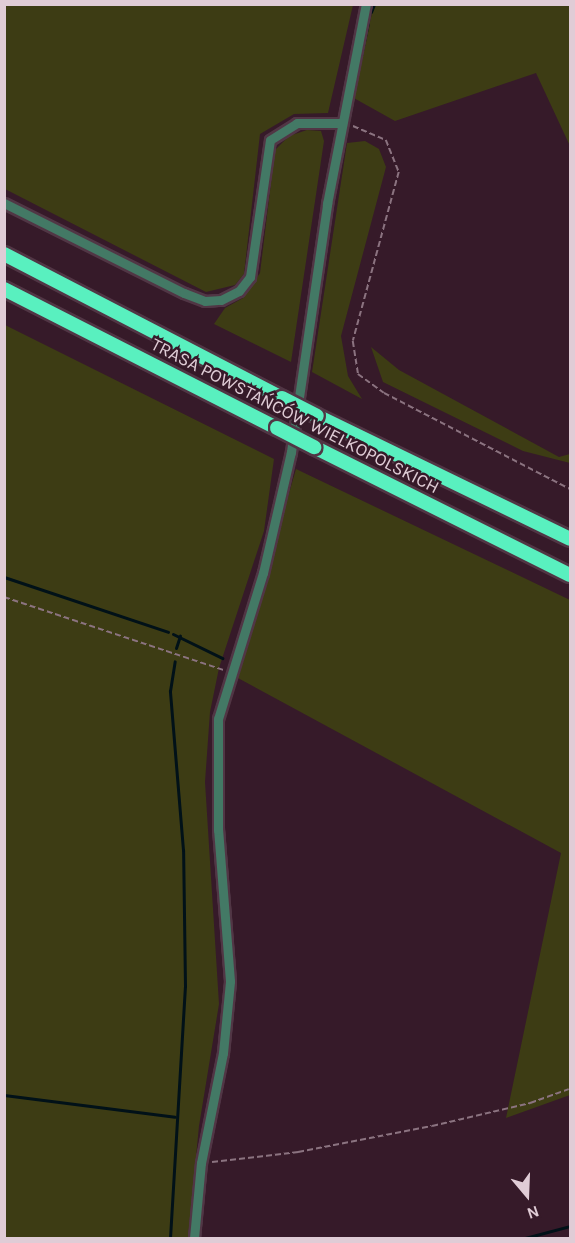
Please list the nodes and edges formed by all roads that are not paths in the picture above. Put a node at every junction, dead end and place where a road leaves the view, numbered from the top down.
1 (366, 4) edge
2 (340, 123) junction
3 (4, 203) edge
4 (4, 254) edge
5 (4, 289) edge
6 (570, 539) edge
7 (570, 575) edge
8 (195, 1239) edge

1 - 2 street
2 - 3 street
2 - 8 street
4 - 6 highway, TRASA POWSTAŃCÓW WIELKOPOLSKICH, bridge
5 - 7 highway, TRASA POWSTAŃCÓW WIELKOPOLSKICH, bridge

